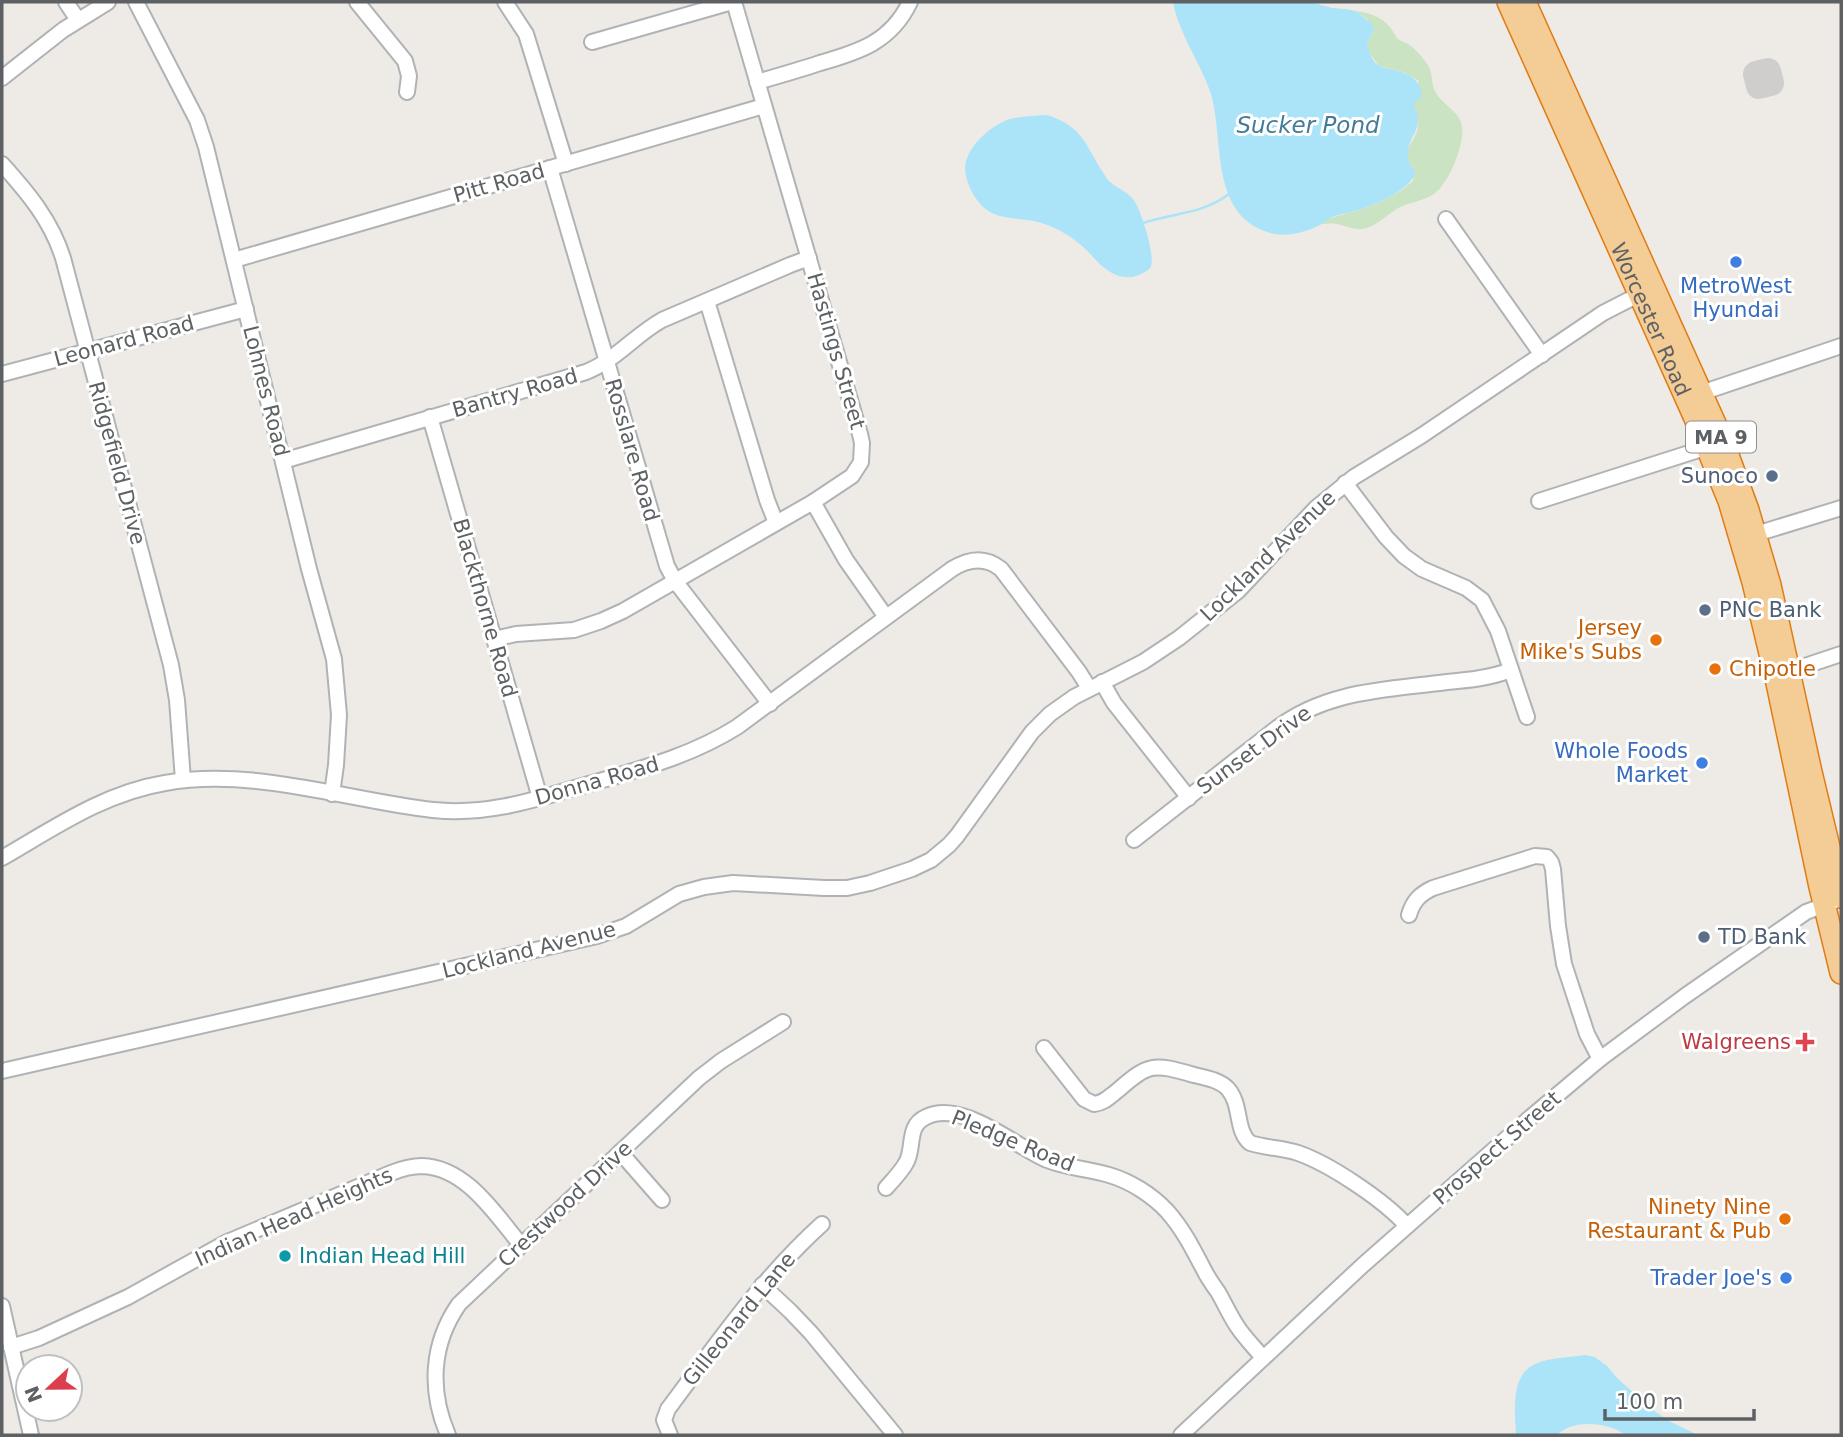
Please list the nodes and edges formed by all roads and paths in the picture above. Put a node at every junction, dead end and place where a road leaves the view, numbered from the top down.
1 (66, 2) edge
2 (108, 2) edge
3 (136, 2) edge
4 (357, 2) edge
5 (505, 2) edge
6 (733, 2) edge
7 (910, 2) edge
8 (1508, 2) edge
9 (1525, 2) edge
10 (78, 20) junction
11 (592, 42) dead end
12 (2, 78) edge
13 (757, 82) junction
14 (407, 92) dead end
15 (764, 106) junction
16 (2, 164) edge
17 (566, 164) junction
18 (550, 168) junction
19 (1446, 219) dead end
20 (809, 258) junction
21 (234, 260) junction
22 (1640, 294) junction
23 (708, 301) junction
24 (246, 309) junction
25 (1841, 346) edge
26 (88, 351) junction
27 (1542, 355) junction
28 (607, 362) junction
29 (2, 374) edge
30 (1701, 393) junction
31 (430, 417) junction
32 (1708, 447) junction
33 (283, 461) junction
34 (1345, 483) junction
35 (813, 502) junction
36 (1539, 502) dead end
37 (1841, 508) edge
38 (776, 523) junction
39 (1756, 534) junction
40 (675, 580) junction
41 (886, 617) junction
42 (494, 639) junction
43 (1841, 654) edge
44 (1511, 670) junction
45 (1790, 671) junction
46 (1096, 685) junction
47 (770, 704) junction
48 (1527, 717) dead end
49 (183, 780) junction
50 (332, 794) junction
51 (540, 798) junction
52 (1189, 798) junction
53 (1134, 840) dead end
54 (2, 858) edge
55 (1836, 900) edge
56 (1409, 915) dead end
57 (1841, 973) edge
58 (783, 1022) dead end
59 (1044, 1048) dead end
60 (1600, 1059) junction
61 (2, 1071) edge
62 (620, 1152) junction
63 (886, 1188) dead end
64 (662, 1200) dead end
65 (822, 1224) dead end
66 (1407, 1226) junction
67 (521, 1245) junction
68 (762, 1286) junction
69 (2, 1306) edge
70 (11, 1347) junction
71 (1263, 1357) junction
72 (31, 1435) edge
73 (448, 1435) edge
74 (670, 1435) edge
75 (895, 1435) edge
76 (1181, 1435) edge

1 - 10 street
2 - 10 street
3 - 21 street, Lohnes Road
4 - 14 street
5 - 17 street
6 - 11 street
6 - 13 street, Hastings Street
7 - 13 street
8 - 22 highway, Worcester Road / MA 9
9 - 30 highway, Worcester Road / MA 9
10 - 12 street
13 - 15 street, Hastings Street
15 - 17 street, Pitt Road
15 - 20 street, Hastings Street
16 - 26 street, Ridgefield Drive
17 - 18 street, Pitt Road
18 - 21 street, Pitt Road
18 - 28 street, Rosslare Road
19 - 27 street
20 - 23 street, Bantry Road
20 - 35 street, Hastings Street
21 - 24 street, Lohnes Road
22 - 27 street, Lockland Avenue
22 - 32 highway, Worcester Road / MA 9
23 - 28 street, Bantry Road
23 - 38 street
24 - 26 street, Leonard Road
24 - 33 street, Lohnes Road
25 - 30 street
26 - 29 street, Leonard Road
26 - 49 street, Ridgefield Drive
27 - 34 street, Lockland Avenue
28 - 31 street, Bantry Road
28 - 40 street, Rosslare Road
30 - 39 highway, Worcester Road / MA 9
31 - 33 street, Bantry Road
31 - 42 street, Blackthorne Road
32 - 36 street
32 - 55 highway, Worcester Road / MA 9
33 - 50 street, Lohnes Road
34 - 44 street
34 - 46 street, Lockland Avenue
35 - 38 street, Hastings Street
35 - 41 street
37 - 39 street
38 - 40 street, Hastings Street
39 - 45 highway, Worcester Road / MA 9
40 - 42 street, Hastings Street
40 - 47 street, Rosslare Road
41 - 46 street, Donna Road
41 - 47 street, Donna Road
42 - 51 street, Blackthorne Road
43 - 45 street
44 - 48 street
44 - 52 street, Sunset Drive
45 - 55 highway, Worcester Road / MA 9
46 - 52 street
46 - 61 street, Lockland Avenue
47 - 51 street, Donna Road
49 - 50 street, Donna Road
49 - 54 street, Donna Road
50 - 51 street, Donna Road
52 - 53 street, Sunset Drive
55 - 57 highway, Worcester Road / MA 9
55 - 60 street, Prospect Street
56 - 60 street
58 - 62 street, Crestwood Drive
59 - 66 street
60 - 66 street, Prospect Street
62 - 64 street
62 - 67 street, Crestwood Drive
63 - 71 street, Pledge Road
65 - 68 street, Gilleonard Lane
66 - 71 street, Prospect Street
67 - 70 street, Indian Head Heights
67 - 73 street, Crestwood Drive
68 - 74 street, Gilleonard Lane
68 - 75 street
69 - 70 street
70 - 72 street
71 - 76 street, Prospect Street

